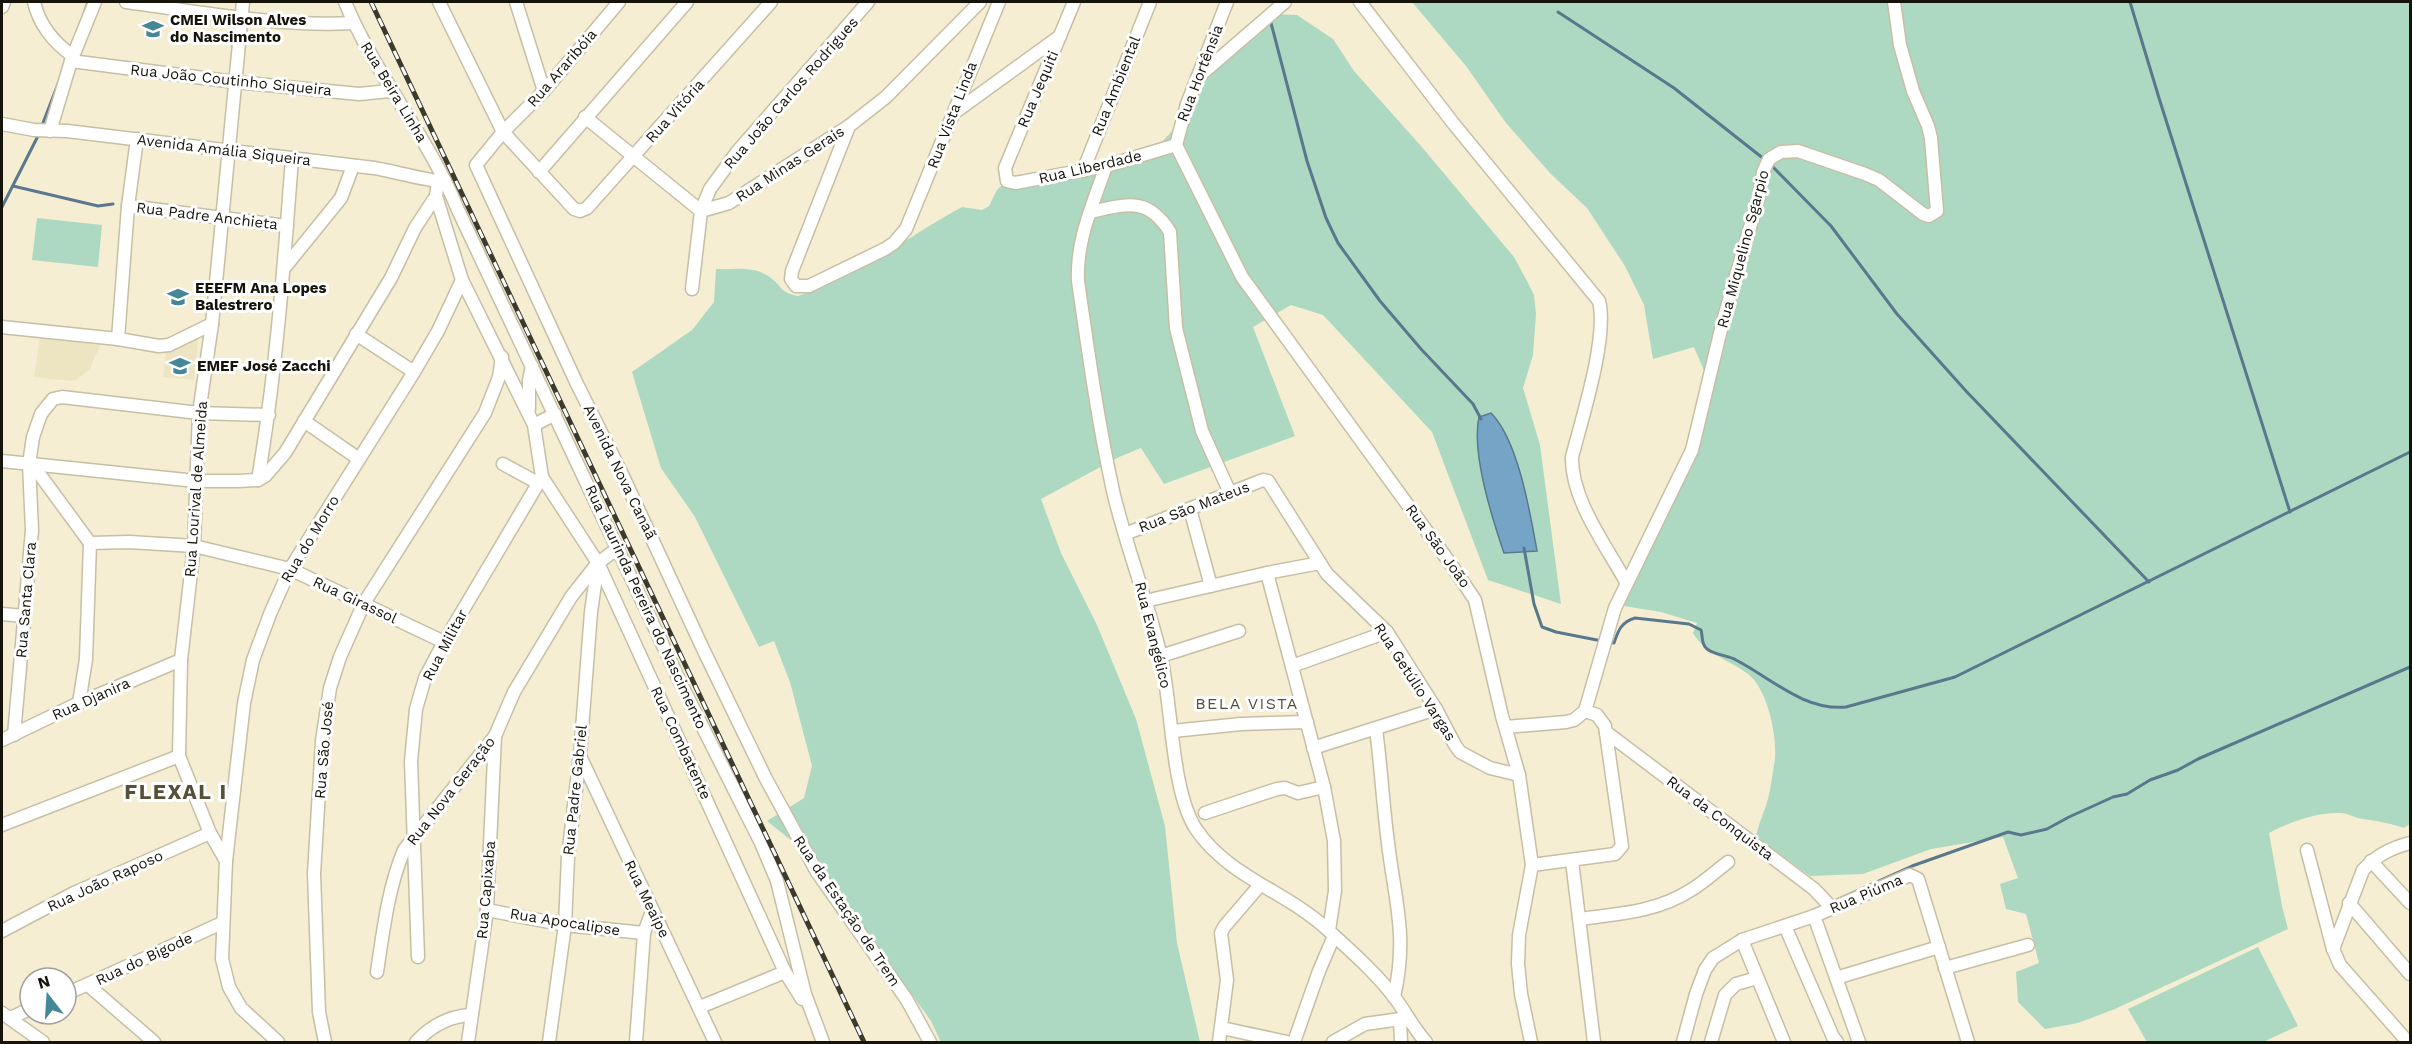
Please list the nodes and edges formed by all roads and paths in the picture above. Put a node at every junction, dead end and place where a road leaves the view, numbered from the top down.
1 (4, 2) edge
2 (34, 2) edge
3 (95, 2) edge
4 (126, 2) edge
5 (243, 2) edge
6 (345, 2) edge
7 (439, 2) edge
8 (516, 2) edge
9 (687, 2) edge
10 (771, 2) edge
11 (868, 2) edge
12 (980, 2) edge
13 (999, 2) edge
14 (1074, 2) edge
15 (1150, 2) edge
16 (1227, 2) edge
17 (1285, 2) edge
18 (1360, 2) edge
19 (1894, 2) edge
20 (615, 3) edge
21 (2, 7) edge
22 (240, 17) junction
23 (353, 23) junction
24 (1060, 36) junction
25 (72, 58) junction
26 (1196, 79) junction
27 (235, 82) junction
28 (390, 91) junction
29 (544, 91) junction
30 (954, 112) junction
31 (585, 117) junction
32 (2, 124) edge
33 (849, 126) junction
34 (49, 131) junction
35 (503, 132) junction
36 (137, 140) junction
37 (1176, 145) junction
38 (228, 150) junction
39 (634, 157) junction
40 (292, 158) junction
41 (476, 165) joint
42 (353, 166) junction
43 (1106, 166) junction
44 (1083, 171) junction
45 (539, 172) junction
46 (1005, 178) joint
47 (442, 182) junction
48 (436, 196) junction
49 (128, 207) junction
50 (701, 211) junction
51 (1090, 212) junction
52 (222, 220) junction
53 (287, 226) junction
54 (285, 267) junction
55 (462, 280) junction
56 (692, 289) dead end
57 (212, 324) junction
58 (2, 327) edge
59 (356, 334) junction
60 (117, 339) junction
61 (502, 357) junction
62 (532, 366) junction
63 (414, 372) junction
64 (199, 413) junction
65 (555, 414) junction
66 (269, 415) junction
67 (532, 419) junction
68 (304, 421) junction
69 (359, 459) junction
70 (2, 461) edge
71 (31, 464) junction
72 (503, 464) dead end
73 (258, 480) junction
74 (540, 480) junction
75 (1263, 480) joint
76 (196, 481) junction
77 (1230, 493) junction
78 (1190, 509) junction
79 (1125, 534) junction
80 (90, 543) junction
81 (194, 546) junction
82 (618, 548) junction
83 (598, 563) junction
84 (1320, 563) junction
85 (290, 569) junction
86 (1266, 573) junction
87 (1626, 582) junction
88 (1211, 586) junction
89 (1145, 601) junction
90 (364, 603) junction
91 (2, 614) edge
92 (24, 616) junction
93 (1239, 631) dead end
94 (1387, 632) junction
95 (444, 642) junction
96 (1161, 656) junction
97 (181, 660) junction
98 (1292, 666) junction
99 (79, 703) junction
100 (1436, 709) junction
101 (1585, 711) junction
102 (1307, 722) junction
103 (1506, 727) junction
104 (1376, 729) junction
105 (1173, 731) junction
106 (1606, 732) junction
107 (14, 735) junction
108 (495, 736) junction
109 (2, 740) edge
110 (1313, 748) junction
111 (580, 755) junction
112 (179, 756) junction
113 (1520, 776) junction
114 (766, 779) joint
115 (1324, 787) junction
116 (1205, 813) dead end
117 (2, 825) edge
118 (210, 833) junction
119 (415, 837) junction
120 (2410, 843) edge
121 (2307, 850) dead end
122 (226, 861) junction
123 (1572, 861) junction
124 (2372, 861) junction
125 (1728, 862) dead end
126 (1532, 865) junction
127 (1260, 885) junction
128 (2349, 903) junction
129 (2410, 903) edge
130 (1832, 908) junction
131 (487, 910) junction
132 (652, 911) junction
133 (1814, 916) junction
134 (1579, 919) junction
135 (222, 923) junction
136 (565, 925) junction
137 (1785, 926) junction
138 (2, 931) edge
139 (644, 933) junction
140 (1331, 933) junction
141 (1742, 940) junction
142 (2028, 945) dead end
143 (1939, 947) junction
144 (2333, 949) junction
145 (418, 957) dead end
146 (1945, 969) junction
147 (377, 972) dead end
148 (785, 972) junction
149 (2410, 974) edge
150 (1757, 978) junction
151 (1836, 978) junction
152 (88, 985) junction
153 (78, 989) edge
154 (1394, 997) junction
155 (700, 1007) junction
156 (811, 1014) junction
157 (6, 1015) edge
158 (471, 1015) junction
159 (1404, 1019) junction
160 (1222, 1028) junction
161 (1858, 1040) edge
162 (43, 1042) edge
163 (154, 1042) edge
164 (278, 1042) edge
165 (325, 1042) edge
166 (416, 1042) edge
167 (468, 1042) edge
168 (549, 1042) edge
169 (636, 1042) edge
170 (715, 1042) edge
171 (823, 1042) edge
172 (930, 1042) edge
173 (1219, 1042) edge
174 (1287, 1042) edge
175 (1294, 1042) edge
176 (1333, 1042) edge
177 (1401, 1042) edge
178 (1426, 1042) edge
179 (1531, 1042) edge
180 (1594, 1042) edge
181 (1683, 1042) edge
182 (1711, 1042) edge
183 (1784, 1042) edge
184 (1837, 1042) edge
185 (1845, 1042) edge
186 (1968, 1042) edge
187 (2408, 1042) edge

1 - 21 street
2 - 25 street
3 - 25 street
4 - 22 street
5 - 22 street, Rua Lourival de Almeida
6 - 23 street, Rua Beira Linha
7 - 35 street
8 - 29 street
9 - 31 street
10 - 39 street, Rua Vitória
11 - 50 street, Rua João Carlos Rodrigues
12 - 33 street, Rua Minas Gerais
13 - 30 street, Rua Vista Linda
14 - 24 street, Rua Jequiti
15 - 44 street, Rua Ambiental
16 - 26 street, Rua Hortênsia
17 - 26 street
18 - 87 street
19 - 87 street, Rua Miquelino Sgarpio
20 - 29 street, Rua Araribóia
22 - 23 street
22 - 27 street, Rua Lourival de Almeida
23 - 28 street, Rua Beira Linha
24 - 30 street
24 - 46 street, Rua Jequiti
25 - 27 street, Rua João Coutinho Siqueira
25 - 34 street
26 - 37 street, Rua Hortênsia
27 - 28 street, Rua João Coutinho Siqueira
27 - 38 street, Rua Lourival de Almeida
28 - 47 street, Rua Beira Linha
29 - 35 street, Rua Araribóia
30 - 33 street, Rua Vista Linda
31 - 39 street
31 - 45 street
32 - 34 street, Avenida Amália Siqueira
33 - 50 street, Rua Minas Gerais
34 - 36 street, Avenida Amália Siqueira
35 - 41 street, Rua Araribóia
35 - 45 street
36 - 38 street, Avenida Amália Siqueira
36 - 49 street
37 - 43 street, Rua Liberdade
37 - 103 street, Rua São João
38 - 40 street, Avenida Amália Siqueira
38 - 52 street, Rua Lourival de Almeida
39 - 45 street, Rua Vitória
39 - 50 street
40 - 42 street, Avenida Amália Siqueira
40 - 53 street
41 - 114 street, Avenida Nova Canaã
42 - 47 street, Avenida Amália Siqueira
42 - 54 street
43 - 44 street, Rua Liberdade
43 - 51 street, Rua Evangélico
44 - 46 street, Rua Liberdade
47 - 48 street
47 - 62 street, Rua Laurinda Pereira do Nascimento
48 - 55 street
48 - 59 street
49 - 52 street, Rua Padre Anchieta
49 - 60 street
50 - 56 street, Rua João Carlos Rodrigues
51 - 77 street
51 - 79 street, Rua Evangélico
52 - 53 street, Rua Padre Anchieta
52 - 57 street, Rua Lourival de Almeida
53 - 54 street
54 - 66 street
55 - 61 street
55 - 63 street, Rua do Morro
57 - 60 street
57 - 64 street, Rua Lourival de Almeida
58 - 60 street
59 - 63 street
59 - 68 street
61 - 67 street
61 - 90 street, Rua São José
62 - 65 street, Rua Laurinda Pereira do Nascimento
62 - 67 street
63 - 69 street, Rua do Morro
64 - 66 street
64 - 71 street, Rua Santa Clara
64 - 76 street, Rua Lourival de Almeida
65 - 67 street
65 - 82 street, Rua Laurinda Pereira do Nascimento
66 - 73 street
67 - 74 street
68 - 69 street
68 - 73 street
69 - 85 street, Rua do Morro
70 - 71 street
71 - 76 street
71 - 80 street
71 - 92 street, Rua Santa Clara
72 - 74 street
73 - 76 street
74 - 83 street, Rua Combatente
74 - 95 street, Rua Militar
75 - 77 street, Rua São Mateus
75 - 84 street, Rua Getúlio Vargas
76 - 81 street, Rua Lourival de Almeida
77 - 78 street, Rua São Mateus
78 - 79 street, Rua São Mateus
78 - 88 street
79 - 89 street, Rua Evangélico
80 - 81 street, Rua Girassol
80 - 99 street
81 - 85 street, Rua Girassol
81 - 97 street, Rua Lourival de Almeida
82 - 83 street
82 - 156 street, Rua Laurinda Pereira do Nascimento
83 - 108 street, Rua Nova Geração
83 - 111 street, Rua Padre Gabriel
83 - 148 street, Rua Combatente
84 - 86 street
84 - 94 street, Rua Getúlio Vargas
85 - 90 street, Rua Girassol
85 - 122 street, Rua do Morro
86 - 88 street
86 - 98 street
87 - 101 street, Rua Miquelino Sgarpio
88 - 89 street
89 - 96 street, Rua Evangélico
90 - 95 street, Rua Girassol
90 - 165 street, Rua São José
91 - 92 street
92 - 107 street, Rua Santa Clara
93 - 96 street
94 - 98 street
94 - 100 street, Rua Getúlio Vargas
95 - 119 street, Rua Militar
96 - 105 street, Rua Evangélico
97 - 99 street, Rua Djanira
97 - 112 street, Rua Lourival de Almeida
98 - 102 street
99 - 107 street, Rua Djanira
100 - 104 street
100 - 113 street, Rua Getúlio Vargas
101 - 103 street
101 - 106 street, Rua da Conquista
102 - 105 street
102 - 110 street
103 - 113 street, Rua São João
104 - 110 street
104 - 154 street
105 - 127 street, Rua Evangélico
106 - 123 street
106 - 130 street, Rua da Conquista
107 - 109 street, Rua Djanira
108 - 119 street, Rua Nova Geração
108 - 131 street, Rua Capixaba
110 - 115 street
111 - 132 street, Rua Meaípe
111 - 136 street, Rua Padre Gabriel
112 - 117 street
112 - 118 street, Rua Lourival de Almeida
113 - 126 street, Rua São João
114 - 172 street, Rua da Estação de Trem
115 - 116 street
115 - 140 street
118 - 122 street, Rua Lourival de Almeida
118 - 138 street, Rua João Raposo
119 - 145 street, Rua Militar
119 - 147 street, Rua Nova Geração
120 - 124 street
121 - 144 street
122 - 135 street, Rua do Morro
123 - 126 street
123 - 134 street
124 - 128 street
124 - 129 street
125 - 134 street
126 - 179 street, Rua São João
127 - 140 street, Rua Evangélico
127 - 160 street
128 - 144 street
128 - 149 street
130 - 133 street, Rua Piúma
130 - 143 street, Rua Piúma
131 - 136 street, Rua Apocalipse
131 - 158 street, Rua Capixaba
132 - 139 street
132 - 155 street, Rua Meaípe
133 - 137 street, Rua Piúma
133 - 151 street
134 - 180 street
135 - 152 street, Rua do Bigode
135 - 164 street, Rua do Morro
136 - 139 street, Rua Apocalipse
136 - 168 street, Rua Padre Gabriel
137 - 141 street, Rua Piúma
137 - 184 street
139 - 169 street
140 - 154 street, Rua Evangélico
140 - 175 street
141 - 150 street
141 - 181 street, Rua Piúma
142 - 146 street
143 - 146 street
143 - 151 street
144 - 187 street
146 - 186 street
148 - 155 street
148 - 156 street, Rua Combatente
150 - 182 street
150 - 183 street
151 - 161 street
152 - 153 street, Rua do Bigode
152 - 163 street
154 - 159 street, Rua Evangélico
155 - 170 street, Rua Meaípe
156 - 171 street, Rua Laurinda Pereira do Nascimento
157 - 162 street
158 - 166 street
158 - 167 street, Rua Capixaba
159 - 176 street
159 - 177 street
159 - 178 street, Rua Evangélico
160 - 173 street
160 - 174 street
161 - 185 street

